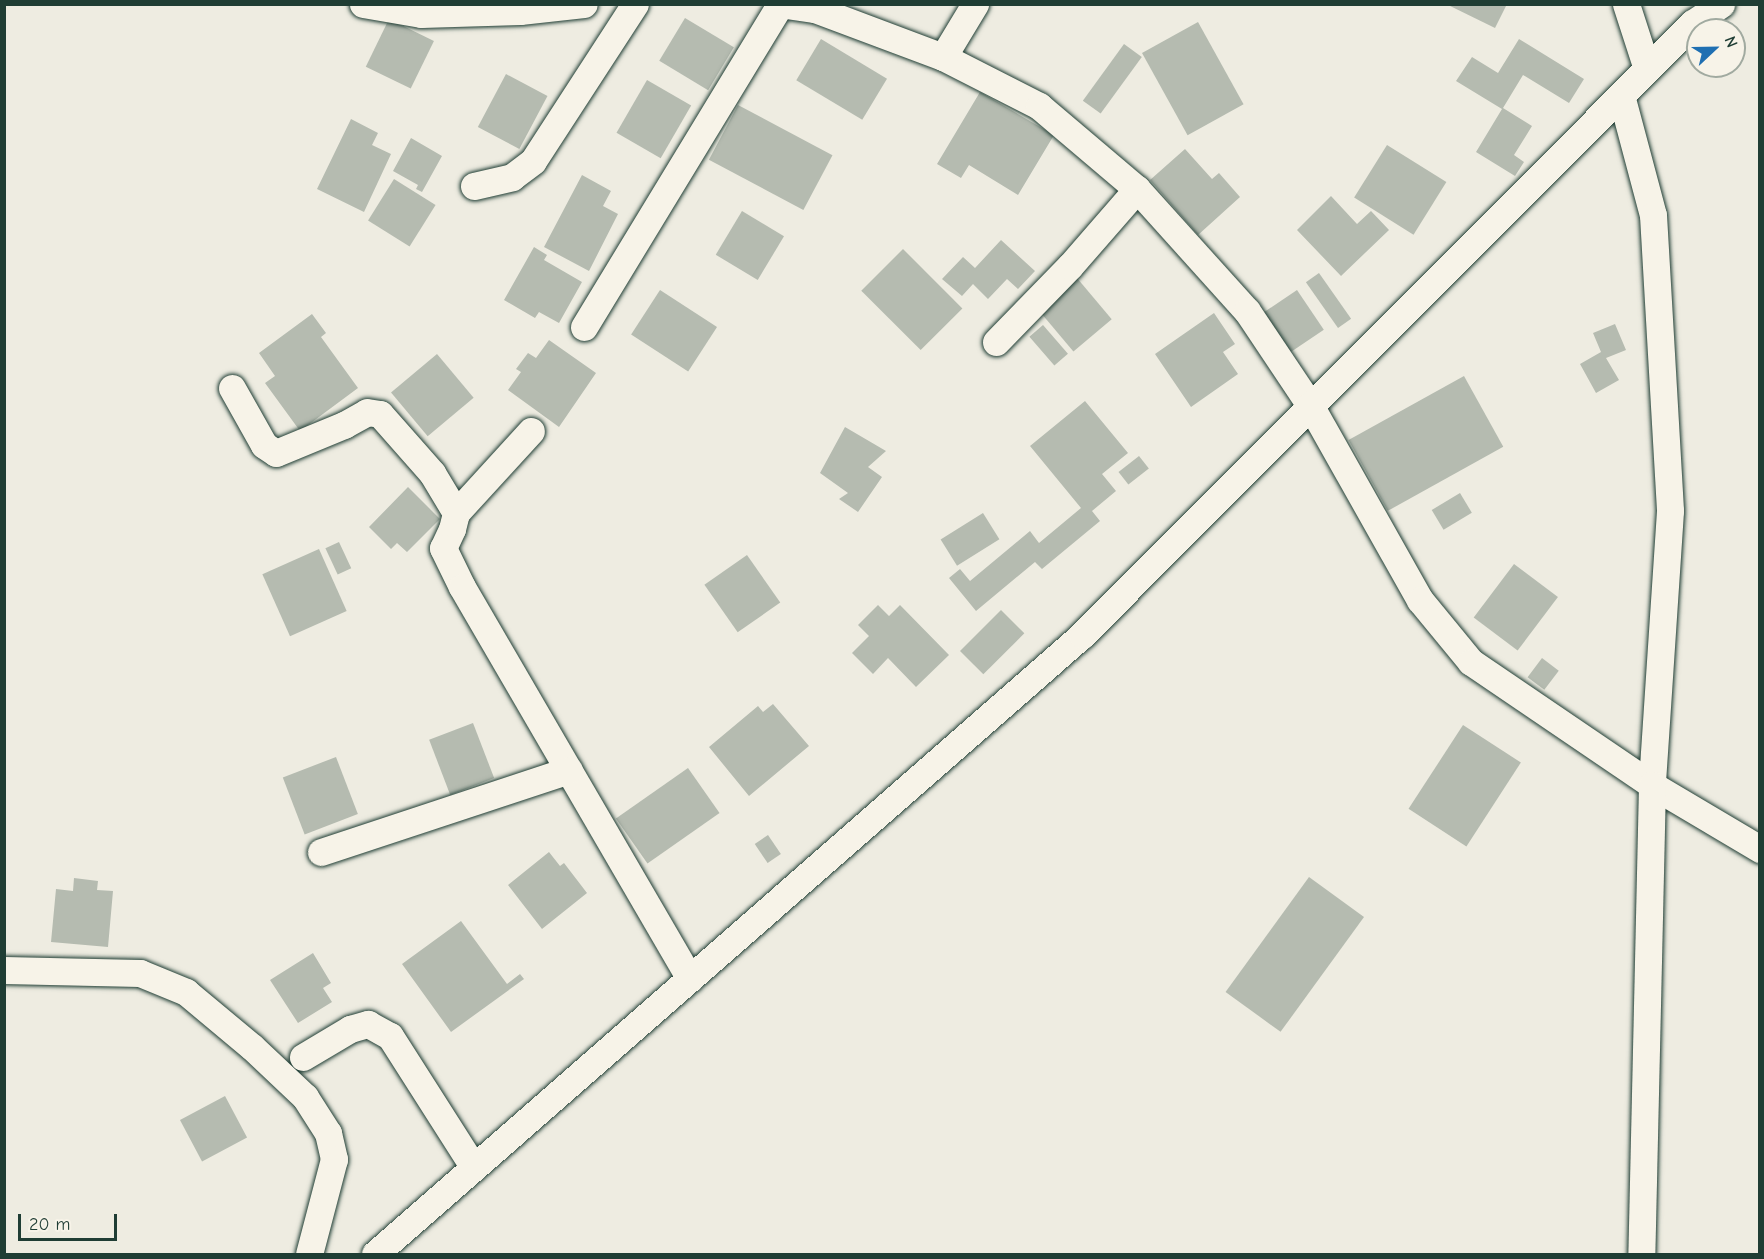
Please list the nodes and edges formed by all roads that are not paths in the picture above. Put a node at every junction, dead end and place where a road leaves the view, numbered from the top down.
1 (363, 4) edge
2 (584, 4) edge
3 (635, 4) edge
4 (975, 4) edge
5 (1626, 4) edge
6 (1720, 4) edge
7 (779, 5) edge
8 (943, 57) junction
9 (1647, 69) junction
10 (1621, 95) junction
11 (474, 186) dead end
12 (1137, 189) junction
13 (584, 327) dead end
14 (996, 342) dead end
15 (232, 388) dead end
16 (1310, 405) junction
17 (531, 431) dead end
18 (456, 513) junction
19 (569, 770) junction
20 (1652, 785) junction
21 (1760, 849) edge
22 (321, 852) dead end
23 (4, 970) edge
24 (690, 978) junction
25 (303, 1057) dead end
26 (474, 1168) junction
27 (309, 1254) edge
28 (375, 1254) edge
29 (1641, 1254) edge

1 - 2 street
3 - 11 street
4 - 8 street
5 - 9 street
6 - 9 street
7 - 8 street
7 - 13 street
8 - 12 street
9 - 10 street
10 - 16 street
10 - 20 street
12 - 14 street
12 - 16 street
15 - 18 street
16 - 20 street
16 - 24 street
17 - 18 street
18 - 19 street
19 - 22 street
19 - 24 street
20 - 21 street
20 - 29 street
23 - 27 street
24 - 26 street
25 - 26 street
26 - 28 street

